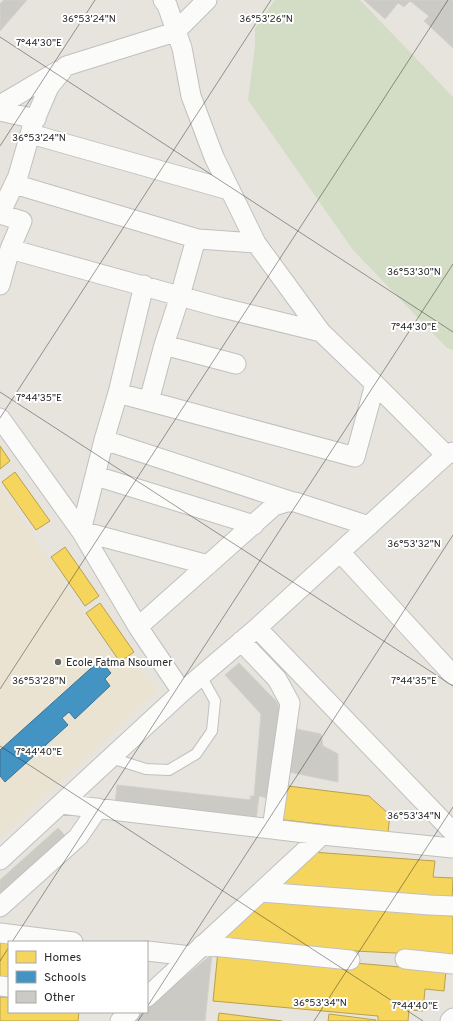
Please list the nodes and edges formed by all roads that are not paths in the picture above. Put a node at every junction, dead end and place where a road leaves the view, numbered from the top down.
1 (163, 0) edge
2 (207, 0) edge
3 (175, 32) junction
4 (66, 66) junction
5 (0, 106) edge
6 (0, 111) edge
7 (33, 126) junction
8 (8, 190) edge
9 (229, 190) junction
10 (198, 238) junction
11 (256, 243) junction
12 (5, 259) edge
13 (0, 285) edge
14 (144, 285) junction
15 (180, 296) junction
16 (321, 332) junction
17 (164, 345) junction
18 (236, 364) dead end
19 (375, 384) junction
20 (118, 393) junction
21 (149, 401) junction
22 (0, 418) edge
23 (104, 440) junction
24 (450, 454) edge
25 (96, 476) junction
26 (295, 502) junction
27 (254, 525) junction
28 (369, 526) junction
29 (81, 530) junction
30 (340, 552) junction
31 (208, 565) junction
32 (138, 626) junction
33 (256, 628) junction
34 (241, 641) junction
35 (453, 675) edge
36 (201, 676) junction
37 (182, 692) junction
38 (111, 758) junction
39 (61, 804) junction
40 (98, 808) junction
41 (272, 829) junction
42 (453, 832) edge
43 (322, 835) junction
44 (453, 848) edge
45 (0, 860) edge
46 (261, 892) junction
47 (453, 906) edge
48 (0, 907) edge
49 (0, 933) edge
50 (65, 941) edge
51 (148, 951) edge
52 (197, 951) junction
53 (404, 959) dead end
54 (350, 960) dead end
55 (453, 964) edge
56 (148, 996) edge
57 (129, 1013) edge
58 (453, 1018) edge
59 (120, 1021) edge
60 (450, 1021) edge

1 - 3 street
2 - 3 street
3 - 4 street
3 - 9 street
4 - 5 street
4 - 7 street
6 - 7 street
7 - 8 street
7 - 9 street
8 - 10 street
8 - 12 street
9 - 11 street
10 - 11 street
10 - 15 street
11 - 16 street
12 - 13 street
12 - 14 street
14 - 15 street
14 - 20 street
15 - 16 street
15 - 17 street
16 - 19 street
17 - 18 street
17 - 21 street
19 - 21 street
19 - 24 street
20 - 21 street
20 - 23 street
22 - 29 street
23 - 25 street
23 - 26 street
24 - 28 street
25 - 27 street
25 - 29 street
26 - 27 street
26 - 28 street
27 - 31 street
28 - 30 street
29 - 31 street
29 - 32 street
30 - 33 street
30 - 35 street
31 - 32 street
32 - 37 street
33 - 34 street
33 - 42 street
34 - 36 street
34 - 41 street
36 - 37 street
36 - 38 lane
37 - 38 street
38 - 39 street
39 - 40 street
39 - 45 street
40 - 41 street
40 - 48 street
41 - 43 street
43 - 44 street
43 - 46 street
46 - 47 street
46 - 52 street
49 - 50 street
51 - 52 street
52 - 54 street
52 - 56 street
53 - 55 street
57 - 59 street
58 - 60 street

